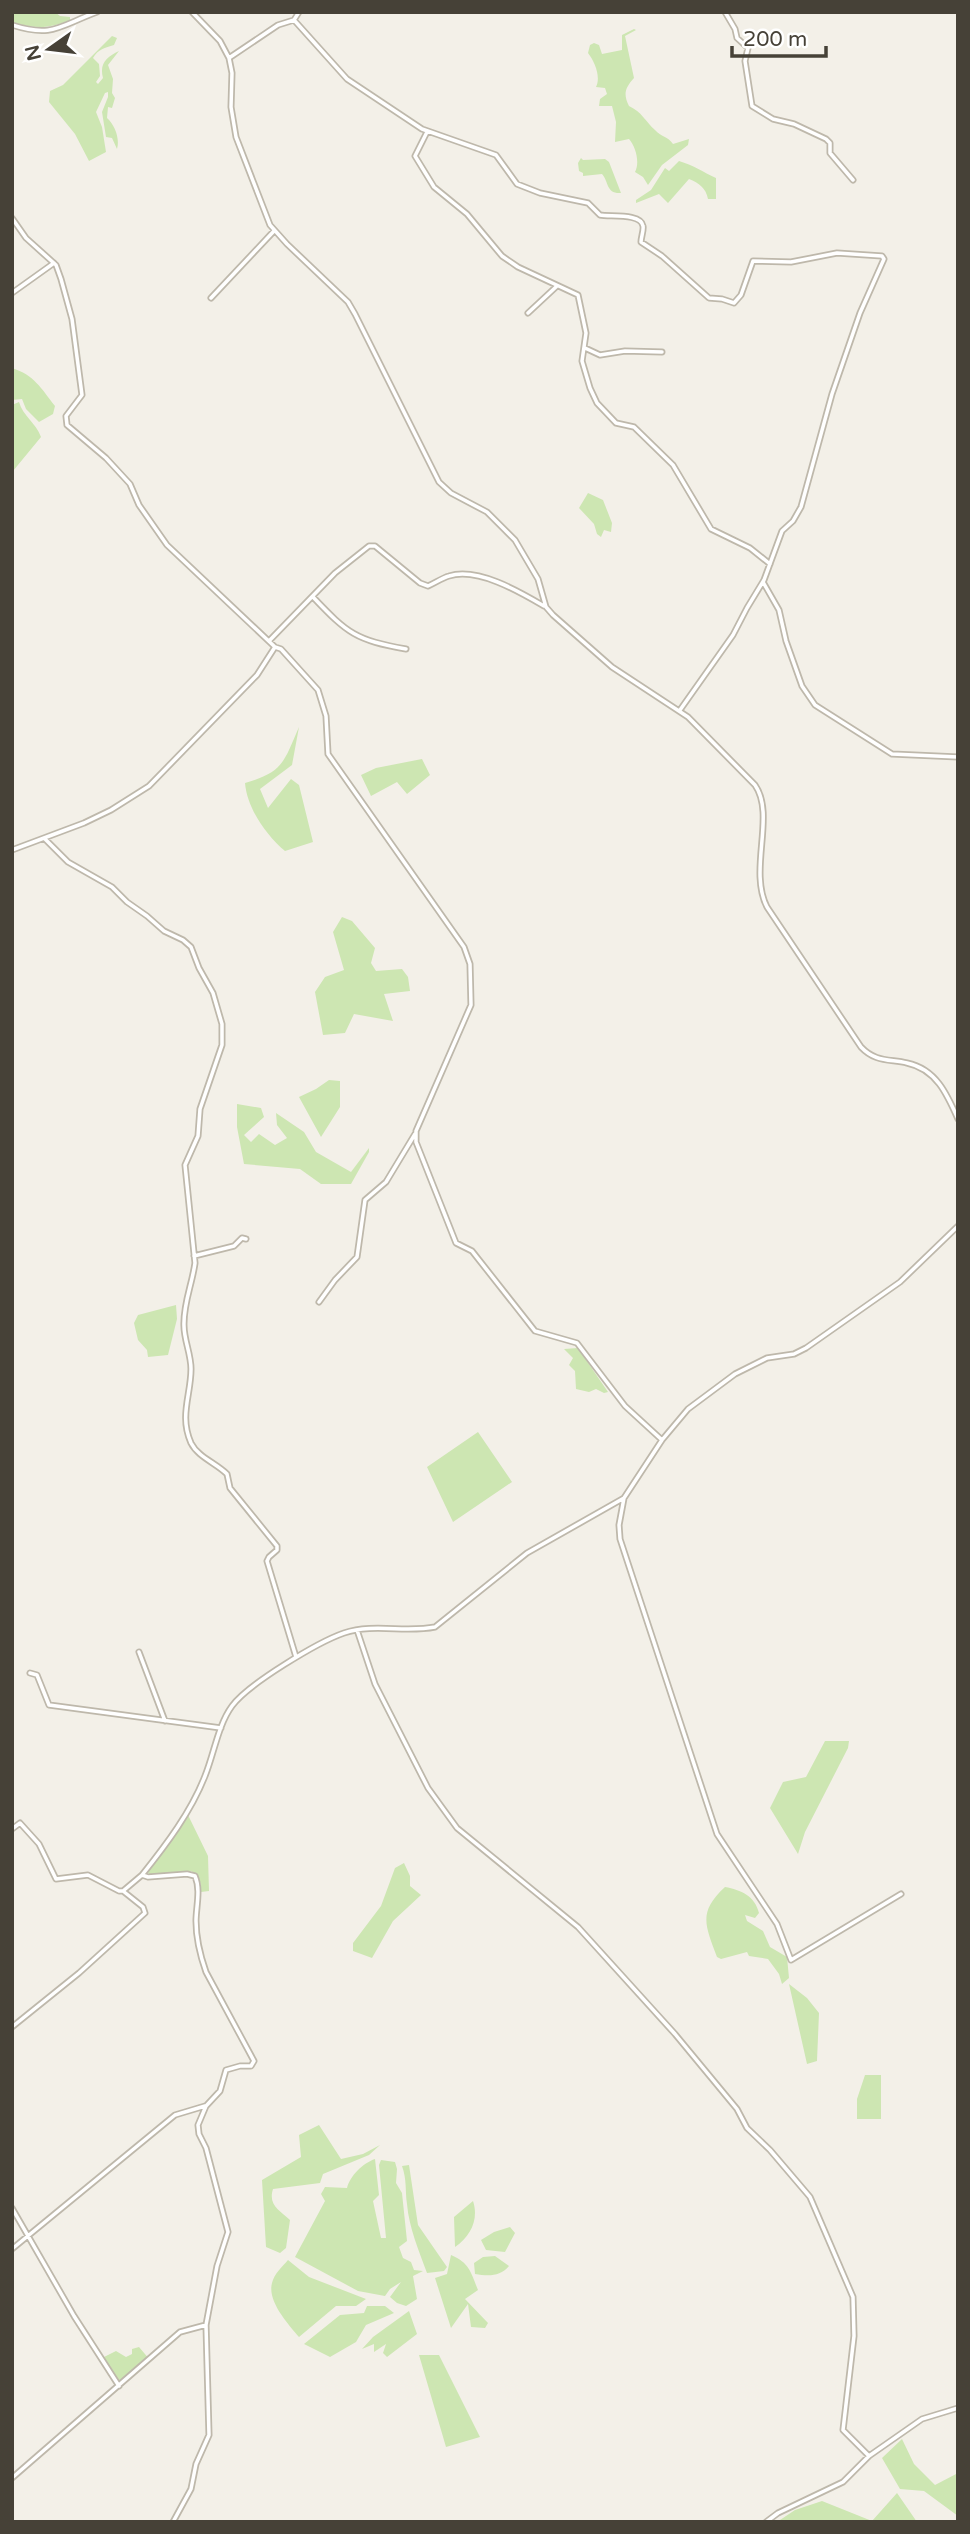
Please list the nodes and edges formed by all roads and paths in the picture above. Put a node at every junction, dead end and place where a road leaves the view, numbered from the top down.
1 (97, 12) edge
2 (192, 12) edge
3 (299, 12) edge
4 (725, 12) edge
5 (294, 20) junction
6 (12, 25) edge
7 (229, 58) junction
8 (428, 131) junction
9 (853, 180) dead end
10 (12, 218) edge
11 (274, 231) junction
12 (54, 263) junction
13 (558, 285) junction
14 (12, 293) edge
15 (211, 298) dead end
16 (528, 313) dead end
17 (585, 348) junction
18 (662, 352) dead end
19 (771, 564) junction
20 (763, 582) junction
21 (313, 597) junction
22 (546, 607) junction
23 (269, 641) junction
24 (275, 647) junction
25 (406, 649) dead end
26 (680, 710) junction
27 (958, 757) edge
28 (45, 839) junction
29 (12, 850) edge
30 (958, 1119) edge
31 (416, 1133) junction
32 (958, 1226) edge
33 (246, 1239) dead end
34 (194, 1255) junction
35 (319, 1302) dead end
36 (662, 1440) junction
37 (624, 1498) junction
38 (357, 1630) junction
39 (139, 1652) dead end
40 (296, 1657) junction
41 (30, 1673) dead end
42 (165, 1721) junction
43 (222, 1728) junction
44 (12, 1829) edge
45 (142, 1875) junction
46 (123, 1891) junction
47 (901, 1895) dead end
48 (12, 2027) edge
49 (205, 2106) junction
50 (12, 2208) edge
51 (28, 2236) junction
52 (12, 2249) edge
53 (206, 2325) junction
54 (119, 2386) junction
55 (958, 2408) edge
56 (869, 2456) junction
57 (12, 2478) edge
58 (173, 2522) edge
59 (766, 2522) edge

1 - 6 street
2 - 7 street
3 - 5 street
4 - 9 street
5 - 7 street
5 - 8 street
7 - 11 street
8 - 13 street
8 - 19 street
10 - 12 street
11 - 15 street
11 - 22 street
12 - 14 street
12 - 23 street
13 - 16 street
13 - 17 street
17 - 18 street
17 - 19 street
19 - 20 street
20 - 26 street
20 - 27 street
21 - 22 street
21 - 23 street
21 - 25 street
22 - 26 street
23 - 24 street
24 - 28 street
24 - 31 street
26 - 30 street
28 - 29 street
28 - 34 street
31 - 35 street
31 - 36 street
32 - 36 street
33 - 34 street
34 - 40 street
36 - 37 street
37 - 38 street
37 - 47 street
38 - 40 street
38 - 56 street
39 - 42 street
40 - 43 street
41 - 42 street
42 - 43 street
43 - 45 street
44 - 46 street
45 - 46 street
45 - 49 street
46 - 48 street
49 - 51 street
49 - 53 street
50 - 51 street
51 - 52 street
51 - 54 street
53 - 54 street
53 - 58 street
54 - 57 street
55 - 56 street
56 - 59 street

